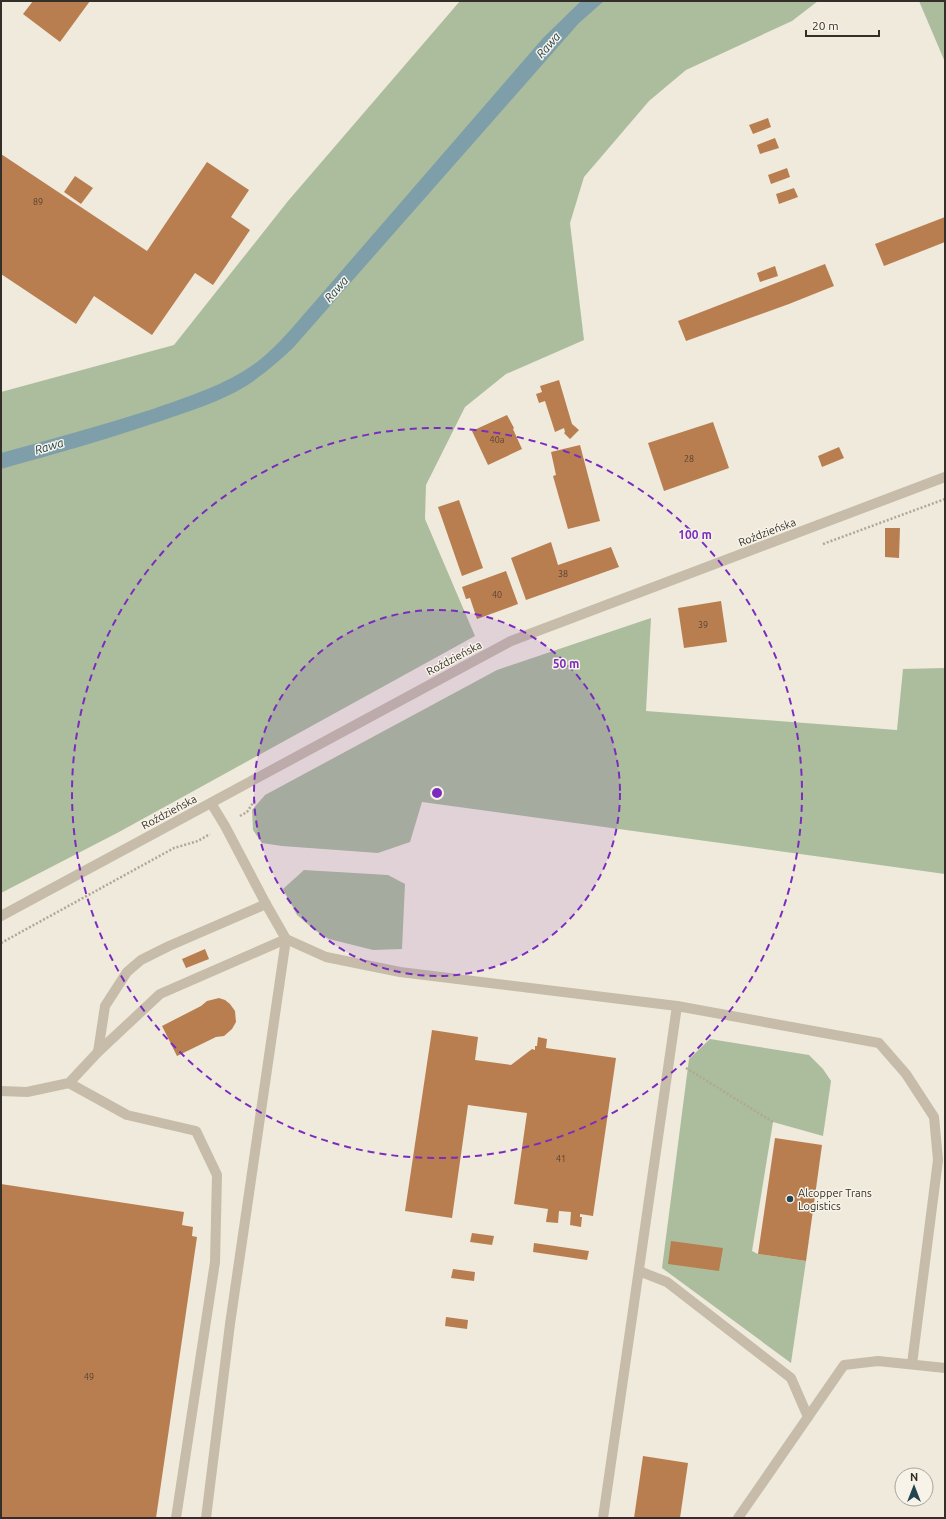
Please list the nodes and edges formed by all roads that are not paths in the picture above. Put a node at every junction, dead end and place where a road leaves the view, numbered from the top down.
1 (945, 477) edge
2 (211, 803) junction
3 (266, 904) junction
4 (1, 916) edge
5 (286, 940) junction
6 (677, 1006) junction
7 (98, 1052) junction
8 (69, 1083) junction
9 (1, 1091) edge
10 (639, 1271) junction
11 (912, 1364) junction
12 (945, 1368) edge
13 (808, 1417) junction
14 (176, 1518) edge
15 (206, 1518) edge
16 (603, 1518) edge
17 (738, 1518) edge

1 - 2 street, Roździeńska
2 - 3 street
2 - 4 street, Roździeńska
3 - 5 street
3 - 7 street
5 - 6 street
5 - 7 street
5 - 15 street
6 - 10 street
6 - 11 street
7 - 8 street
8 - 9 street
8 - 14 street
10 - 13 street
10 - 16 street
11 - 12 street
11 - 13 street
13 - 17 street

